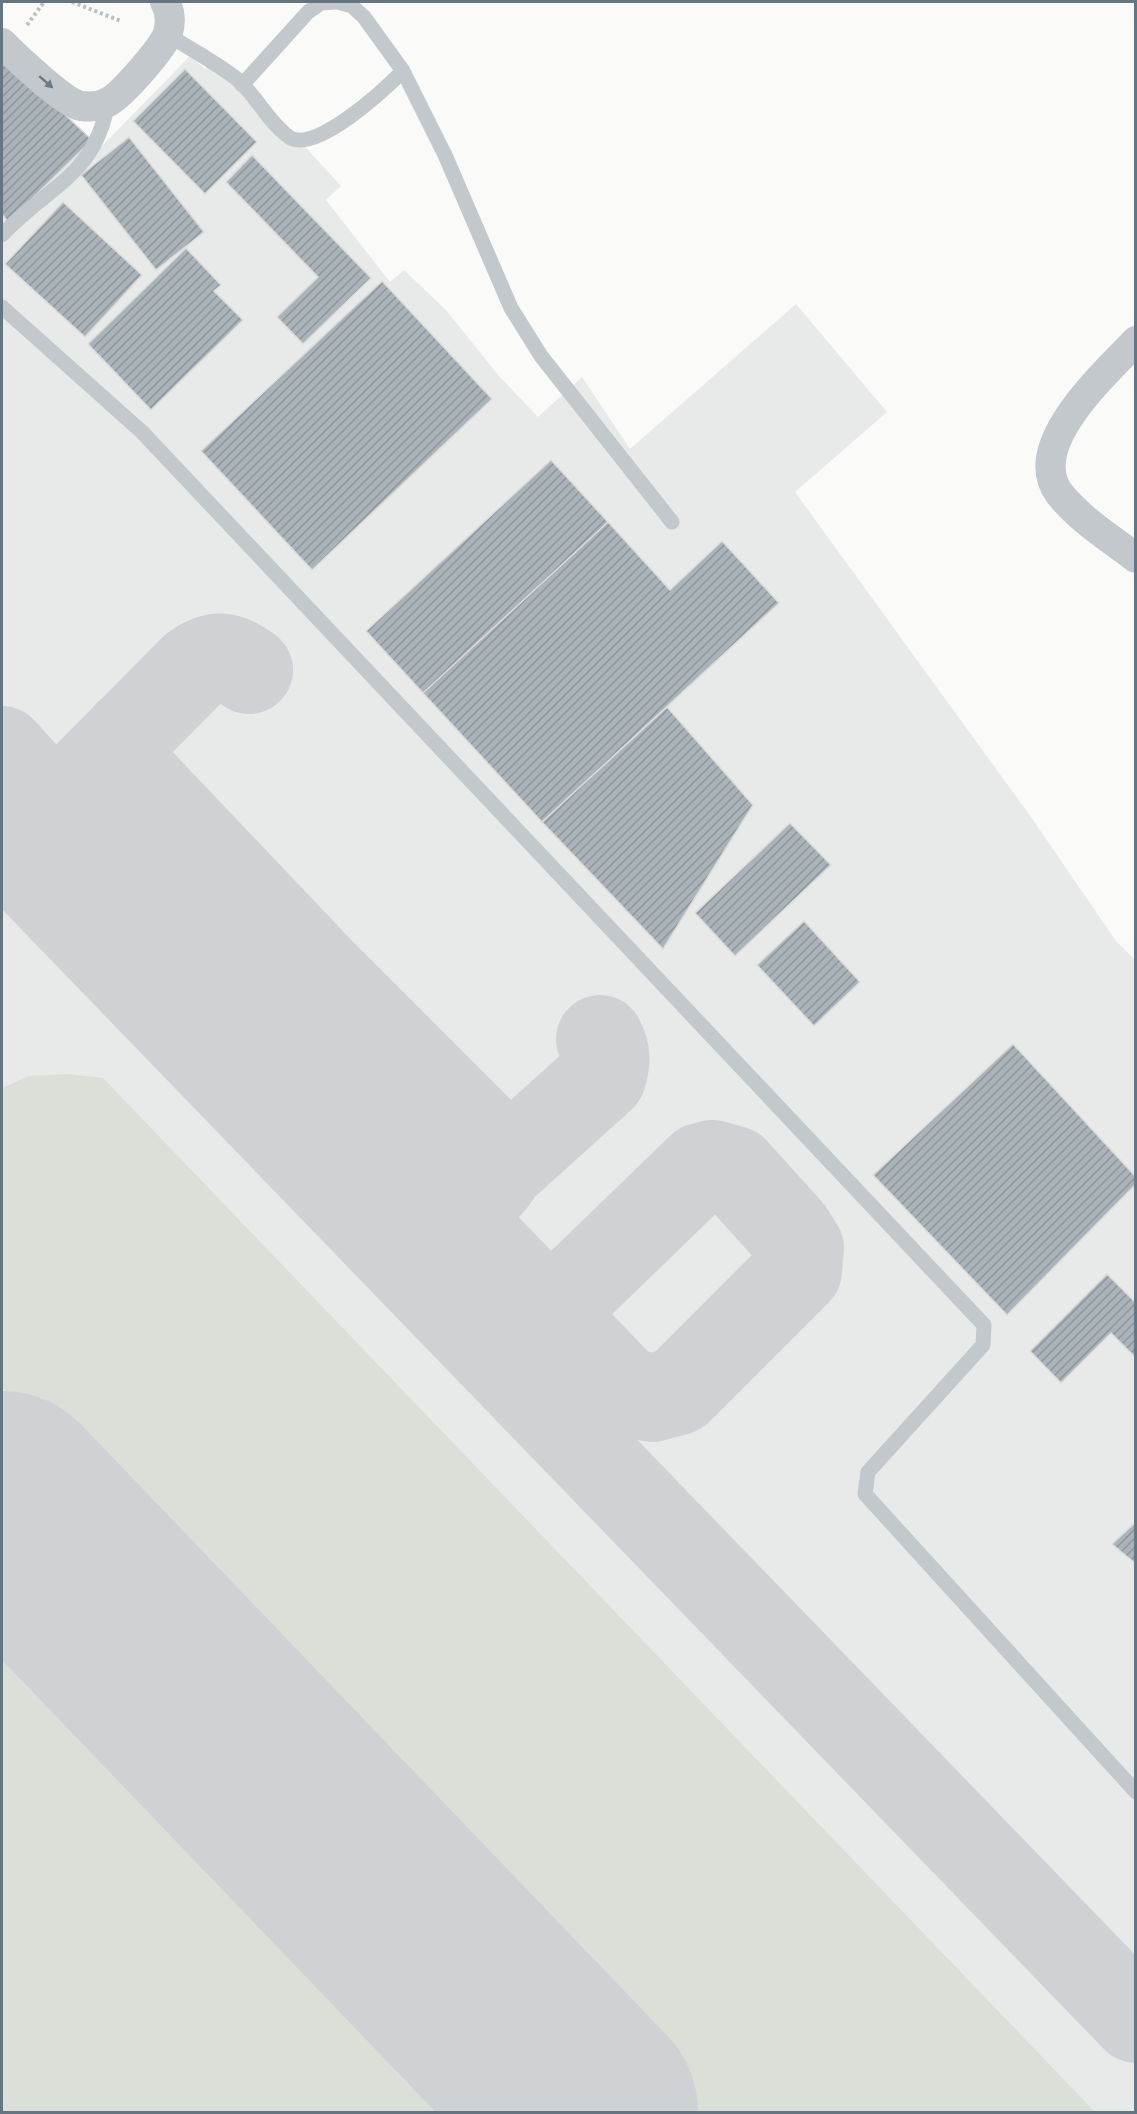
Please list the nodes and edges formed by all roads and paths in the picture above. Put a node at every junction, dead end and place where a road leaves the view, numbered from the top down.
1 (72, 2) edge
2 (165, 2) edge
3 (336, 2) edge
4 (122, 21) dead end
5 (167, 34) junction
6 (2, 43) edge
7 (403, 71) junction
8 (242, 85) junction
9 (108, 102) junction
10 (2, 235) edge
11 (2, 307) edge
12 (1136, 341) edge
13 (672, 522) dead end
14 (1136, 558) edge
15 (1136, 1792) edge

1 - 4 path
2 - 5 street
3 - 7 lane
3 - 8 lane
5 - 8 lane
5 - 9 street
6 -> 9 street
7 - 8 lane
7 - 13 lane
9 - 10 lane
11 - 15 lane
12 - 14 street

